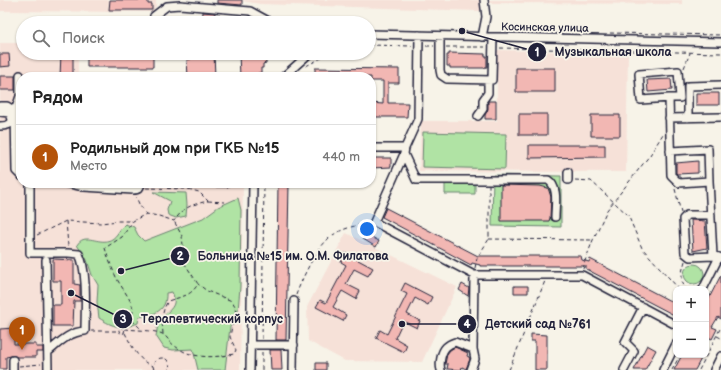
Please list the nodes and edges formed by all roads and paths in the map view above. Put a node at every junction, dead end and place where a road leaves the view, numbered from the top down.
1 (484, 0) edge
2 (154, 16) dead end
3 (259, 16) edge
4 (376, 34) edge
5 (419, 35) junction
6 (440, 36) junction
7 (482, 37) junction
8 (493, 37) junction
9 (721, 42) edge
10 (376, 45) edge
11 (418, 46) junction
12 (440, 46) junction
13 (493, 48) junction
14 (690, 52) junction
15 (721, 53) edge
16 (302, 60) edge
17 (318, 60) edge
18 (305, 67) dead end
19 (683, 71) dead end
20 (287, 72) edge
21 (488, 80) junction
22 (721, 86) edge
23 (669, 98) junction
24 (0, 106) edge
25 (16, 108) edge
26 (15, 111) junction
27 (0, 112) edge
28 (478, 116) dead end
29 (721, 117) edge
30 (669, 118) junction
31 (688, 118) junction
32 (0, 126) edge
33 (664, 128) dead end
34 (376, 148) edge
35 (404, 151) junction
36 (670, 151) dead end
37 (16, 171) edge
38 (568, 172) dead end
39 (490, 180) junction
40 (568, 180) dead end
41 (591, 181) dead end
42 (710, 181) junction
43 (30, 188) edge
44 (137, 188) edge
45 (253, 188) edge
46 (264, 188) edge
47 (675, 190) dead end
48 (208, 201) junction
49 (224, 202) dead end
50 (614, 202) junction
51 (146, 214) junction
52 (711, 215) junction
53 (554, 217) dead end
54 (683, 219) junction
55 (66, 221) junction
56 (133, 221) junction
57 (174, 221) junction
58 (374, 222) junction
59 (30, 237) junction
60 (489, 240) junction
61 (593, 240) junction
62 (68, 253) junction
63 (688, 255) junction
64 (718, 257) edge
65 (46, 260) dead end
66 (584, 266) dead end
67 (474, 275) junction
68 (547, 275) junction
69 (198, 284) junction
70 (676, 286) edge
71 (684, 286) edge
72 (704, 286) edge
73 (294, 301) joint
74 (643, 307) junction
75 (131, 319) junction
76 (673, 323) edge
77 (125, 327) junction
78 (721, 327) edge
79 (125, 330) junction
80 (141, 330) junction
81 (85, 331) junction
82 (119, 331) junction
83 (124, 333) junction
84 (163, 334) junction
85 (717, 336) junction
86 (721, 338) edge
87 (250, 345) junction
88 (262, 345) junction
89 (294, 345) junction
90 (473, 349) junction
91 (709, 349) edge
92 (673, 350) edge
93 (48, 352) junction
94 (721, 356) edge
95 (678, 358) edge
96 (704, 358) edge
97 (43, 363) dead end
98 (13, 365) edge
99 (153, 366) junction
100 (48, 370) edge
101 (154, 370) edge
102 (169, 370) edge
103 (250, 370) edge
104 (262, 370) edge
105 (293, 370) edge
106 (442, 370) edge
107 (471, 370) edge
108 (509, 370) edge
109 (624, 370) edge
110 (663, 370) edge
111 (672, 370) edge
112 (699, 370) edge
113 (714, 370) edge

1 - 7 street
2 - 3 street
4 - 5 street, Косинская улица
5 - 6 street, Косинская улица
5 - 11 street
6 - 7 street, Косинская улица
6 - 12 street
7 - 8 street, Косинская улица
8 - 9 street, Косинская улица
8 - 13 street
10 - 11 path
11 - 12 path
11 - 35 street
12 - 13 path
12 - 21 street
13 - 14 path
13 - 21 street
14 - 15 path
14 - 19 path
16 - 20 street
17 - 18 path
21 - 28 street
22 - 31 street
23 - 23 street
23 - 30 street
24 - 26 street
25 - 26 street
26 - 37 street
27 - 32 street
29 - 31 street
30 - 31 street
30 - 42 street
33 - 50 path
34 - 35 street
35 - 39 street
35 - 58 street
36 - 42 street
38 - 40 street
39 - 53 street
39 - 60 path
41 - 50 path
42 - 52 street
43 - 59 street
44 - 48 path
44 - 51 path
45 - 87 street
46 - 88 path
47 - 54 path
48 - 49 path
48 - 57 path
50 - 61 path
50 - 70 path
51 - 56 path
51 - 57 path
52 - 54 street
52 - 64 street
54 - 63 street
55 - 56 path
55 - 59 path
55 - 62 path
56 - 75 path
57 - 69 path
58 - 67 street
58 - 73 path
59 - 62 street
60 - 61 path
60 - 67 path
61 - 66 path
62 - 81 street
63 - 64 street
63 - 71 path
64 - 72 street
65 - 93 street
67 - 68 street
67 - 90 street
68 - 74 street
68 - 108 path
69 - 84 path
69 - 84 path
73 - 89 street
74 - 76 street
74 - 109 street
75 - 77 path
75 - 80 path
77 - 79 path
77 - 82 path
78 - 85 path
79 - 80 path
79 - 83 path
80 - 84 path
81 - 82 path
81 - 93 street
82 - 83 path
83 - 99 path
85 - 86 path
85 - 91 path
87 - 88 street
87 - 103 street
88 - 89 street
88 - 104 path
89 - 105 street
90 - 106 street
90 - 107 street
92 - 110 street
93 - 100 street
94 - 113 street
95 - 111 path
96 - 112 path
97 - 98 path
99 - 101 path
99 - 102 path

